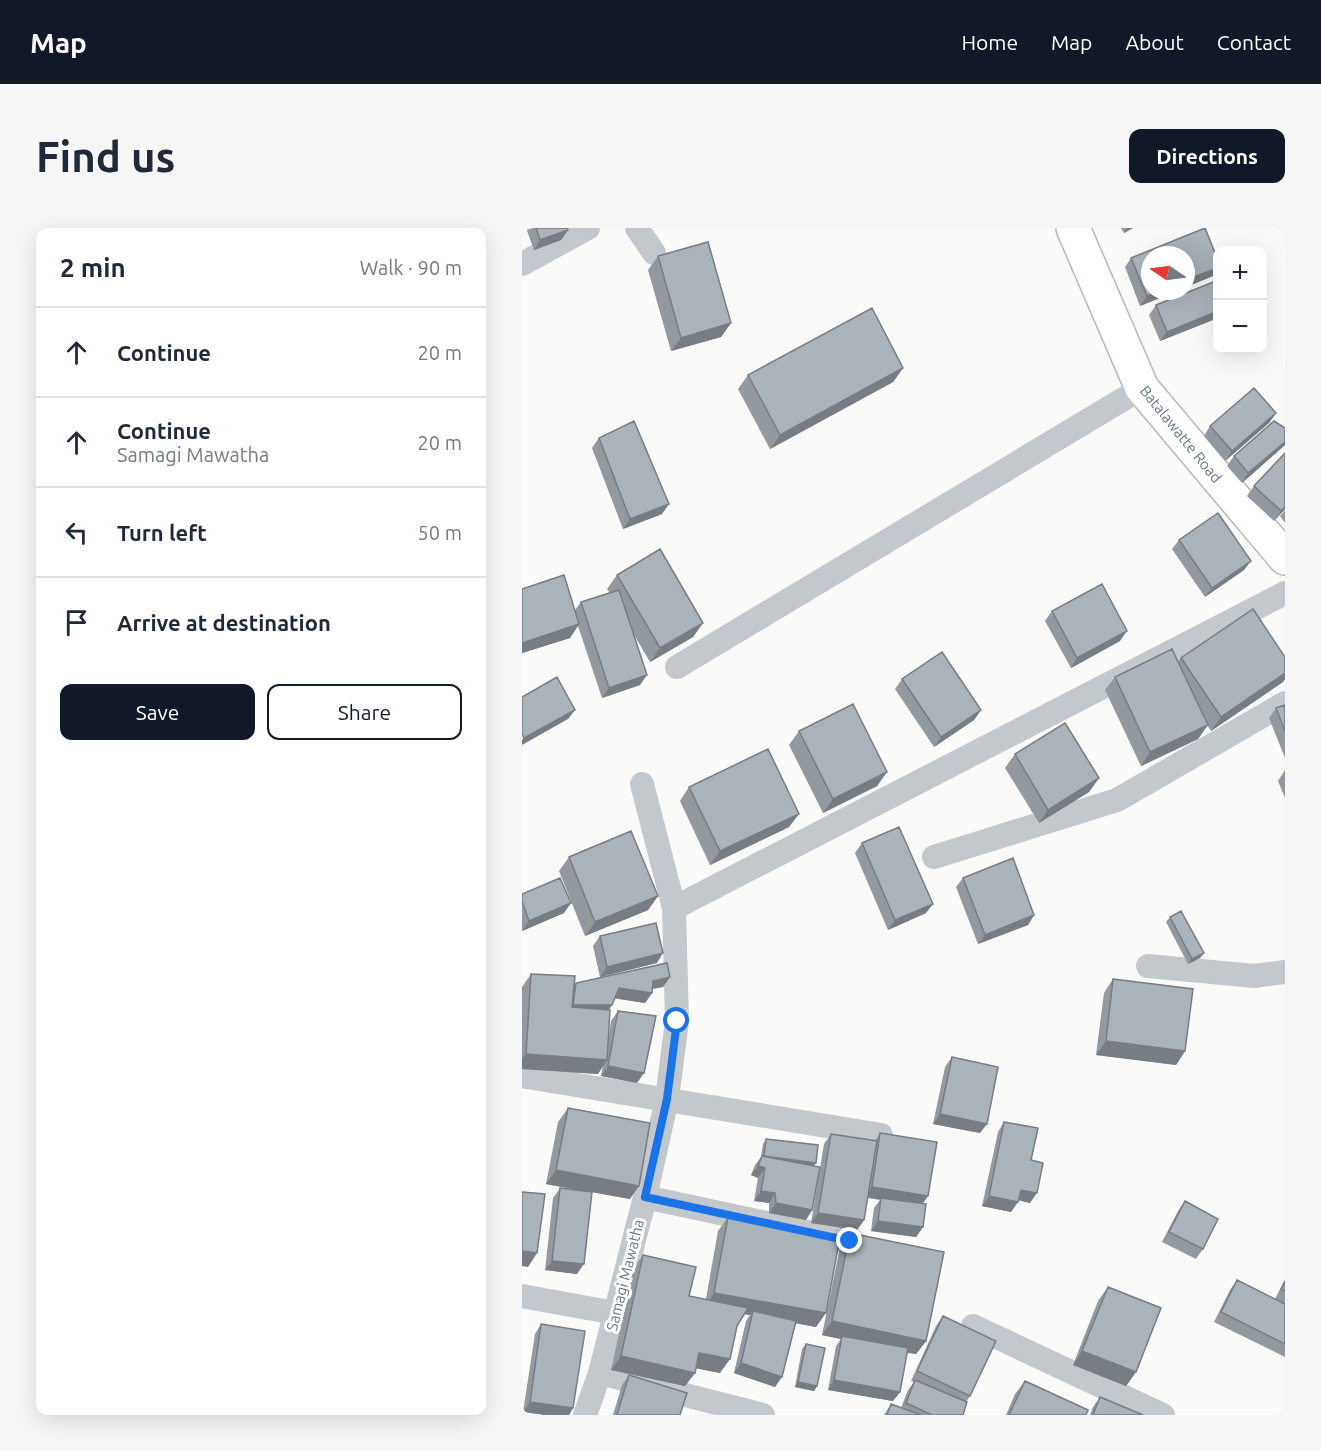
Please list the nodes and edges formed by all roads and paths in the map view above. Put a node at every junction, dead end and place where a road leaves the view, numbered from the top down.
1 (588, 228) edge
2 (638, 228) edge
3 (1073, 228) edge
4 (654, 253) dead end
5 (522, 264) edge
6 (1142, 388) junction
7 (1285, 558) edge
8 (1285, 593) edge
9 (677, 667) dead end
10 (1285, 703) edge
11 (642, 784) dead end
12 (934, 857) dead end
13 (674, 908) junction
14 (1148, 966) dead end
15 (1285, 972) edge
16 (522, 1076) edge
17 (667, 1099) junction
18 (880, 1135) edge
19 (645, 1197) junction
20 (850, 1241) edge
21 (522, 1296) edge
22 (615, 1313) junction
23 (973, 1326) dead end
24 (600, 1372) junction
25 (585, 1415) edge
26 (763, 1415) edge
27 (1162, 1415) edge

1 - 5 street
2 - 4 street
3 - 6 street, Batalawatte Road
6 - 7 street, Batalawatte Road
6 - 9 street
8 - 13 street
10 - 12 street
11 - 13 street, Samagi Mawatha
13 - 17 street, Samagi Mawatha
14 - 15 street
16 - 17 street
17 - 18 street
17 - 19 street, Samagi Mawatha
19 - 20 street
19 - 22 street, Samagi Mawatha
21 - 22 street
22 - 24 street, Samagi Mawatha
23 - 27 street
24 - 25 street, Samagi Mawatha
24 - 26 street

